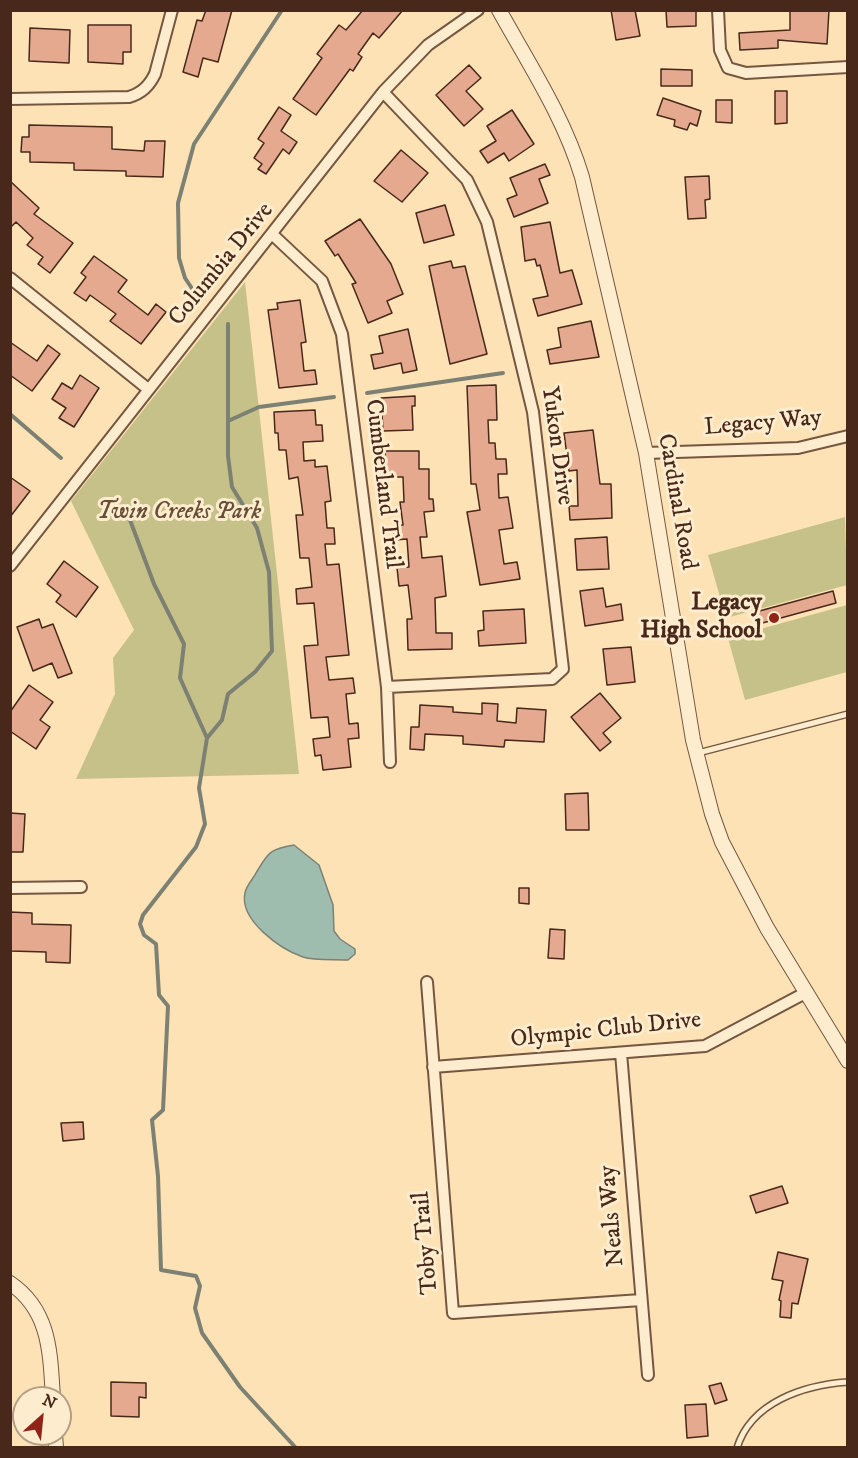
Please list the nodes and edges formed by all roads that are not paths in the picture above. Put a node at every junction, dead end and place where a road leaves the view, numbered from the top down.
1 (172, 10) edge
2 (478, 10) edge
3 (499, 10) edge
4 (718, 10) edge
5 (848, 67) edge
6 (383, 92) junction
7 (10, 99) edge
8 (273, 235) junction
9 (10, 278) edge
10 (148, 389) junction
11 (848, 436) edge
12 (646, 453) junction
13 (12, 562) edge
14 (387, 687) junction
15 (848, 714) edge
16 (696, 753) junction
17 (390, 762) dead end
18 (81, 887) dead end
19 (10, 888) edge
20 (427, 982) dead end
21 (807, 992) junction
22 (621, 1053) junction
23 (848, 1061) edge
24 (433, 1067) junction
25 (10, 1283) edge
26 (641, 1300) junction
27 (648, 1375) dead end
28 (848, 1382) edge
29 (52, 1386) edge
30 (737, 1448) edge

1 - 7 street
2 - 6 street, Columbia Drive
3 - 12 street, Cardinal Road
4 - 5 street
6 - 8 street, Columbia Drive
6 - 14 street, Yukon Drive
8 - 10 street, Columbia Drive
8 - 14 street, Cumberland Trail
9 - 10 street
10 - 13 street, Columbia Drive
11 - 12 street, Legacy Way
12 - 16 street, Cardinal Road
14 - 17 street, Cumberland Trail
15 - 16 lane
16 - 21 street, Cardinal Road
18 - 19 street
20 - 24 street, Toby Trail
21 - 22 street, Olympic Club Drive
21 - 23 street, Cardinal Road
22 - 24 street, Olympic Club Drive
22 - 26 street, Neals Way
24 - 26 street, Toby Trail
25 - 29 street
26 - 27 street, Neals Way
28 - 30 lane

